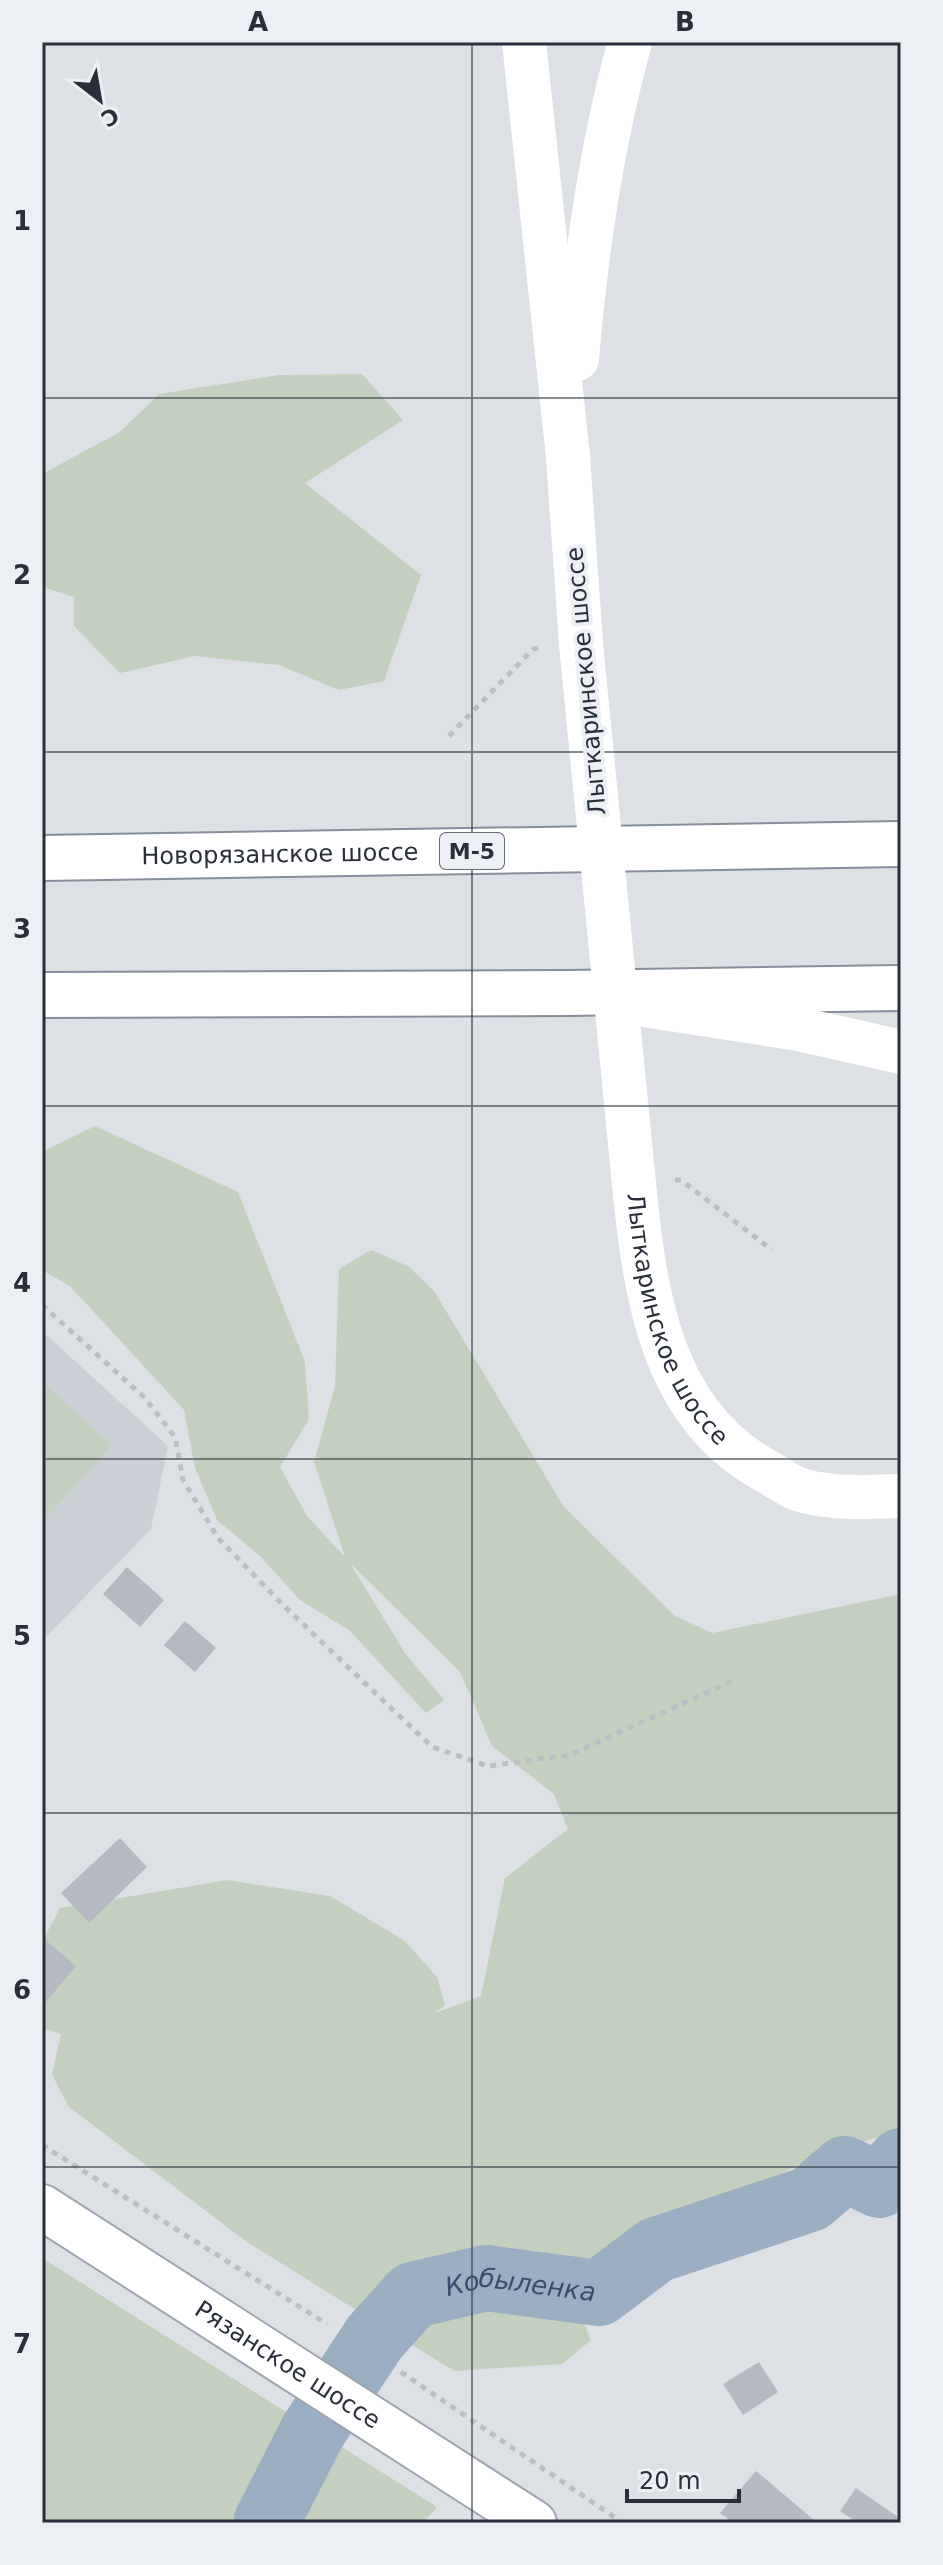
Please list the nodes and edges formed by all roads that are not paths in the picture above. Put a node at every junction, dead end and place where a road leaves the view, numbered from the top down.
1 (524, 42) edge
2 (630, 42) edge
3 (568, 457) junction
4 (901, 844) edge
5 (42, 858) edge
6 (901, 988) edge
7 (569, 993) junction
8 (42, 995) edge
9 (901, 1052) edge
10 (901, 1483) edge
11 (901, 1496) edge
12 (855, 1497) junction
13 (42, 2207) edge
14 (534, 2523) edge

1 - 3 main road, Лыткаринское шоссе
2 - 3 main road, Лыткаринское шоссе
3 - 12 main road, Лыткаринское шоссе, bridge
4 - 5 main road, Новорязанское шоссе / М-5
6 - 7 main road
7 - 8 main road
7 - 9 main road
10 - 12 main road, Лыткаринское шоссе
11 - 12 main road, Лыткаринское шоссе
13 - 14 main road, Рязанское шоссе

